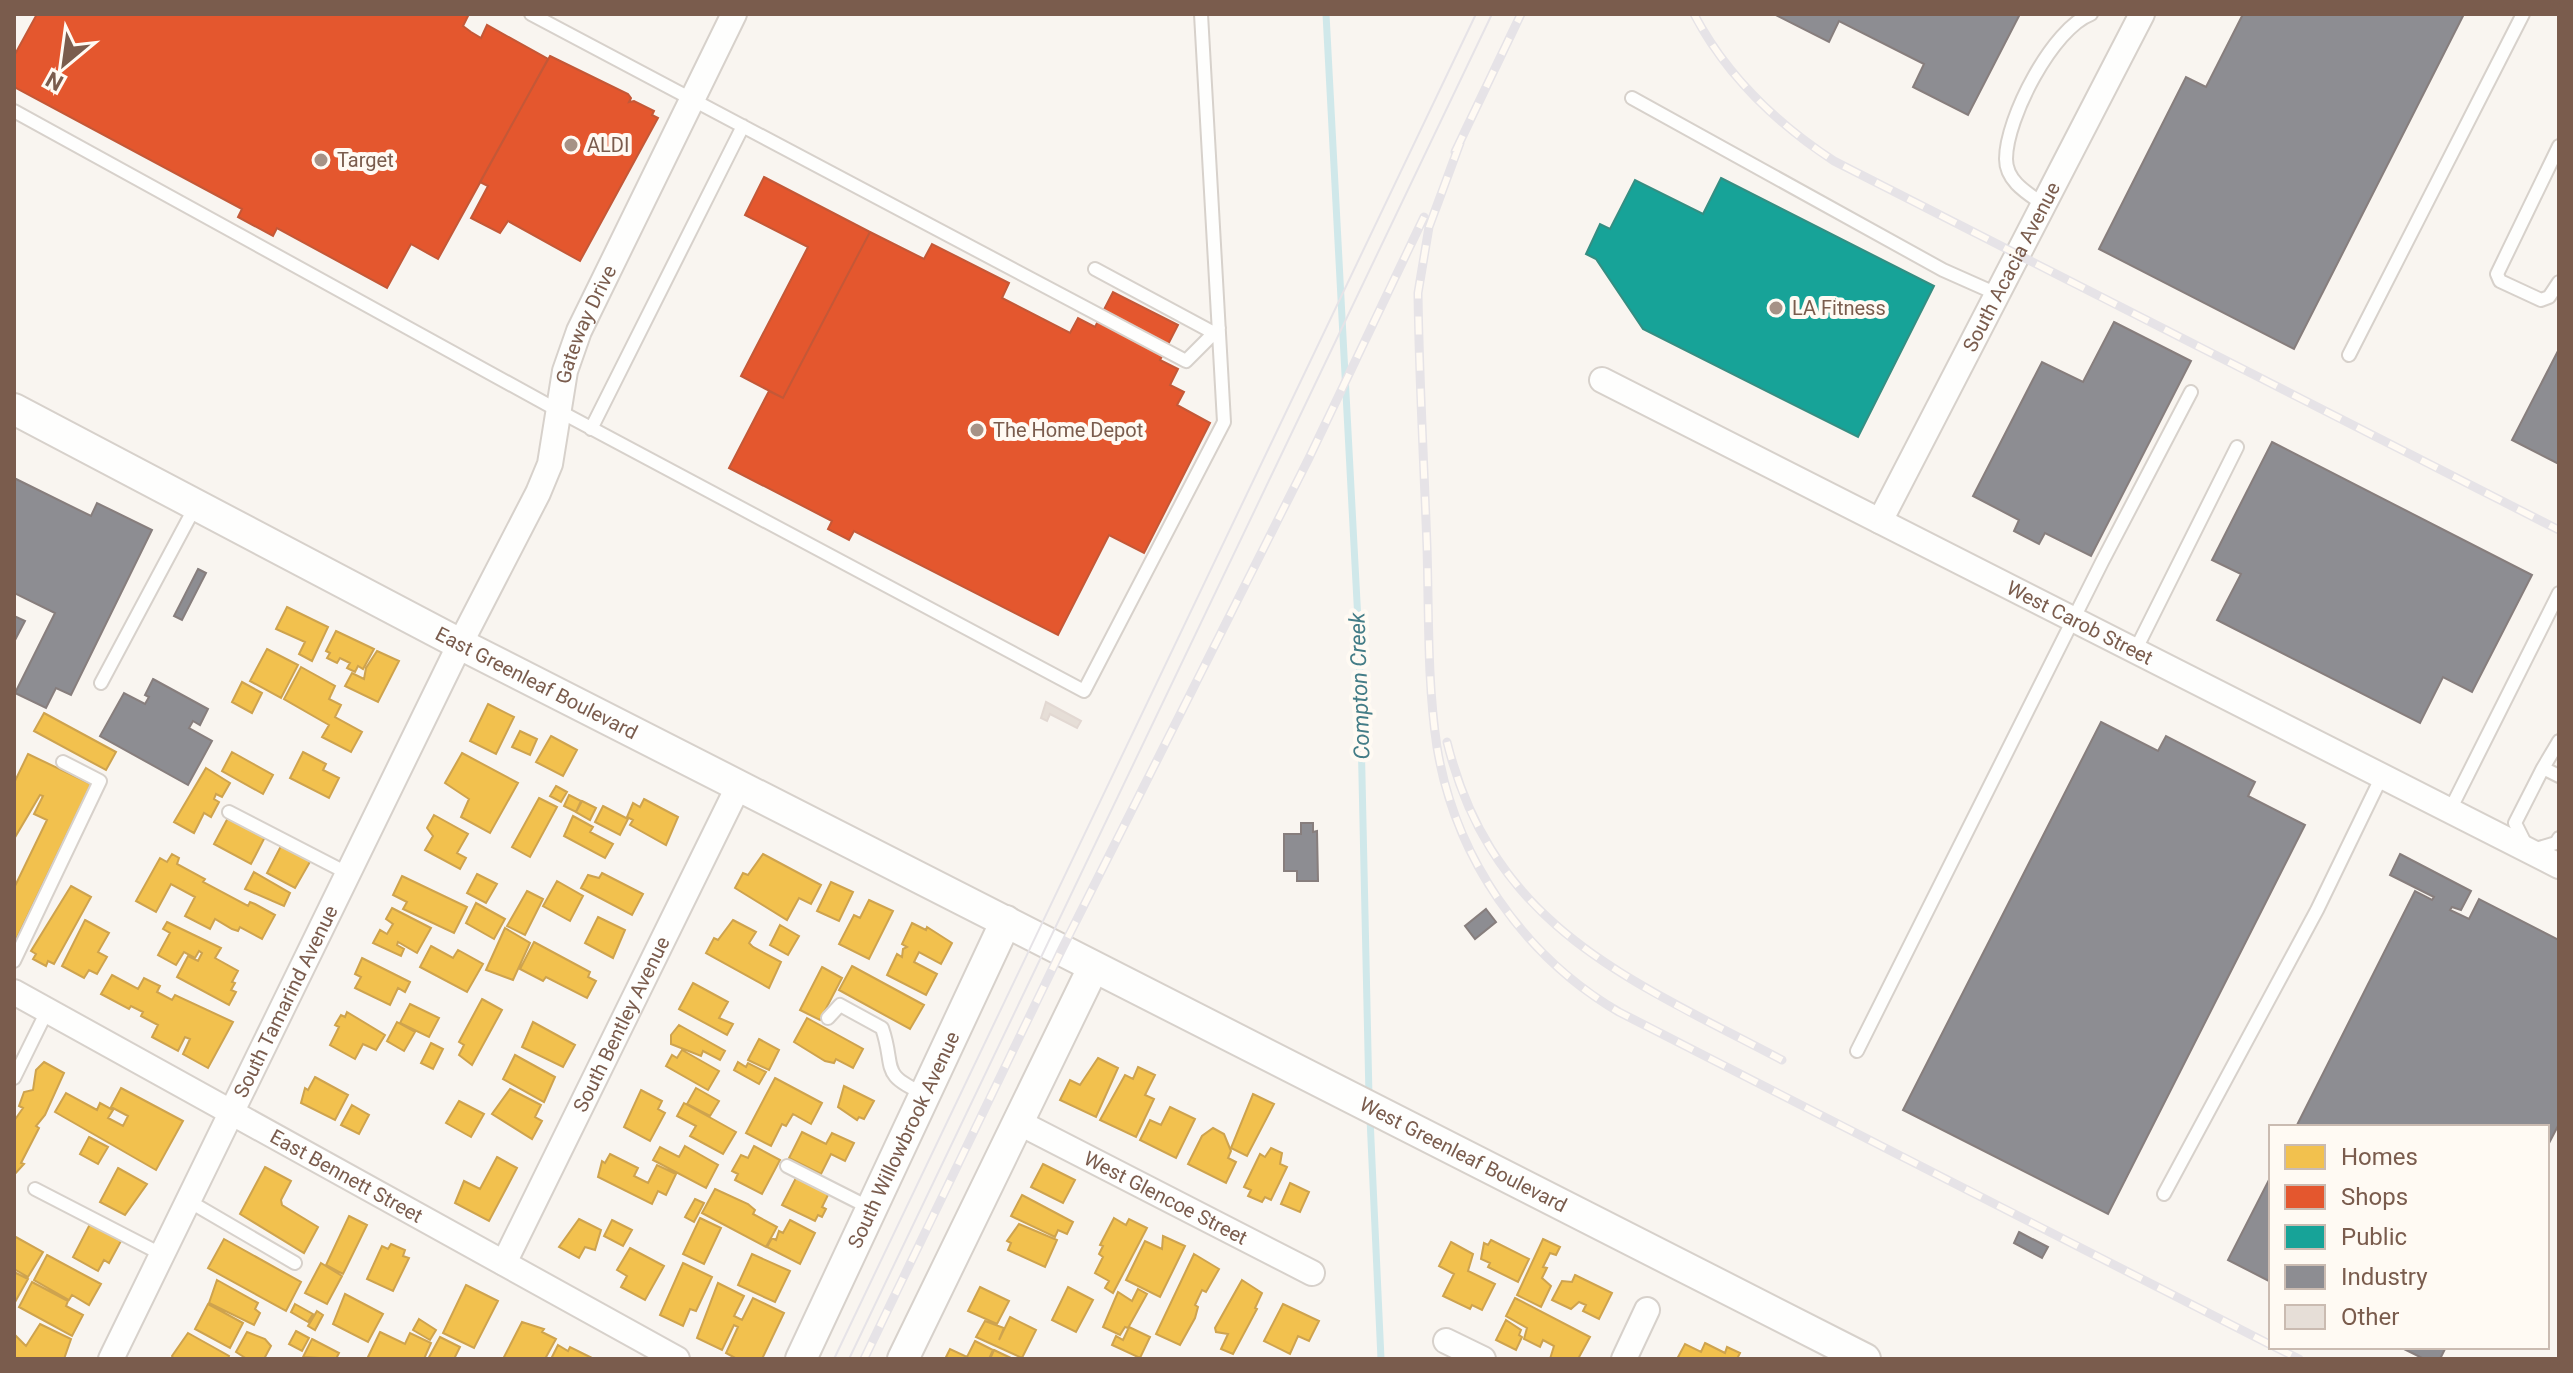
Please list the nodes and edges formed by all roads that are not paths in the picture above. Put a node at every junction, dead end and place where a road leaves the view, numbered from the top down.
1 (531, 14) edge
2 (734, 14) edge
3 (1201, 14) edge
4 (2091, 14) edge
5 (2141, 14) edge
6 (2523, 14) edge
7 (1632, 98) dead end
8 (692, 99) junction
9 (14, 111) edge
10 (743, 126) junction
11 (2559, 146) edge
12 (2043, 204) junction
13 (1095, 269) dead end
14 (2559, 282) edge
15 (1997, 294) junction
16 (1217, 330) junction
17 (2349, 355) dead end
18 (1602, 380) dead end
19 (2191, 392) dead end
20 (14, 409) edge
21 (559, 411) junction
22 (591, 429) junction
23 (2237, 447) dead end
24 (195, 507) junction
25 (1880, 521) junction
26 (2559, 593) edge
27 (2075, 620) junction
28 (460, 644) junction
29 (2135, 651) junction
30 (101, 683) dead end
31 (2559, 741) edge
32 (63, 762) dead end
33 (2543, 768) junction
34 (2382, 776) junction
35 (2559, 776) edge
36 (739, 785) junction
37 (2450, 810) junction
38 (229, 812) dead end
39 (2559, 838) edge
40 (2529, 851) junction
41 (2559, 866) edge
42 (347, 873) junction
43 (1006, 921) junction
44 (1061, 951) joint
45 (14, 961) edge
46 (1093, 968) junction
47 (14, 992) edge
48 (47, 1011) junction
49 (828, 1018) dead end
50 (1857, 1051) dead end
51 (14, 1078) edge
52 (925, 1094) junction
53 (231, 1111) junction
54 (1018, 1122) junction
55 (787, 1166) dead end
56 (35, 1189) dead end
57 (2164, 1194) dead end
58 (187, 1200) junction
59 (872, 1209) junction
60 (161, 1254) junction
61 (295, 1263) dead end
62 (504, 1263) junction
63 (1312, 1273) dead end
64 (1647, 1310) dead end
65 (1446, 1341) dead end
66 (119, 1356) edge
67 (677, 1359) edge
68 (801, 1359) edge
69 (903, 1359) edge
70 (1483, 1359) edge
71 (1624, 1359) edge
72 (1865, 1359) edge

1 - 8 lane
2 - 8 street, Gateway Drive
3 - 16 lane
4 - 12 lane
5 - 12 street, South Acacia Avenue
6 - 17 lane
7 - 15 lane
8 - 10 lane
8 - 21 street, Gateway Drive
9 - 21 lane
10 - 16 lane
10 - 22 lane
11 - 14 lane
12 - 15 street, South Acacia Avenue
13 - 16 lane
15 - 25 street, South Acacia Avenue
16 - 22 lane
18 - 25 street, West Carob Street
19 - 27 lane
20 - 24 street, East Greenleaf Boulevard
21 - 22 lane
21 - 28 street, Gateway Drive
23 - 29 lane
24 - 28 street, East Greenleaf Boulevard
24 - 30 lane
25 - 27 street, West Carob Street
26 - 37 lane
27 - 29 street, West Carob Street
27 - 50 lane
28 - 36 street, East Greenleaf Boulevard
28 - 42 street, South Tamarind Avenue
29 - 34 street, West Carob Street
31 - 33 lane
32 - 45 lane
33 - 35 lane
33 - 40 lane
34 - 37 street, West Carob Street
34 - 57 lane
36 - 43 street, East Greenleaf Boulevard
36 - 62 street, South Bentley Avenue
37 - 40 street, West Carob Street
38 - 42 lane
39 - 40 lane
40 - 41 street, West Carob Street
42 - 53 street, South Tamarind Avenue
43 - 44 street, East Greenleaf Boulevard
43 - 52 street, South Willowbrook Avenue
44 - 46 street, West Greenleaf Boulevard
46 - 54 street
46 - 72 street, West Greenleaf Boulevard
47 - 48 street, East Bennett Street
48 - 51 lane
48 - 53 street, East Bennett Street
49 - 52 lane
52 - 59 street, South Willowbrook Avenue
53 - 58 street, South Tamarind Avenue
53 - 62 street, East Bennett Street
54 - 63 street, West Glencoe Street
54 - 69 street
55 - 59 lane
56 - 60 lane
58 - 60 street, South Tamarind Avenue
58 - 61 lane
59 - 68 street, South Willowbrook Avenue
60 - 66 street, South Tamarind Avenue
62 - 67 street, East Bennett Street
64 - 71 street
65 - 70 street

